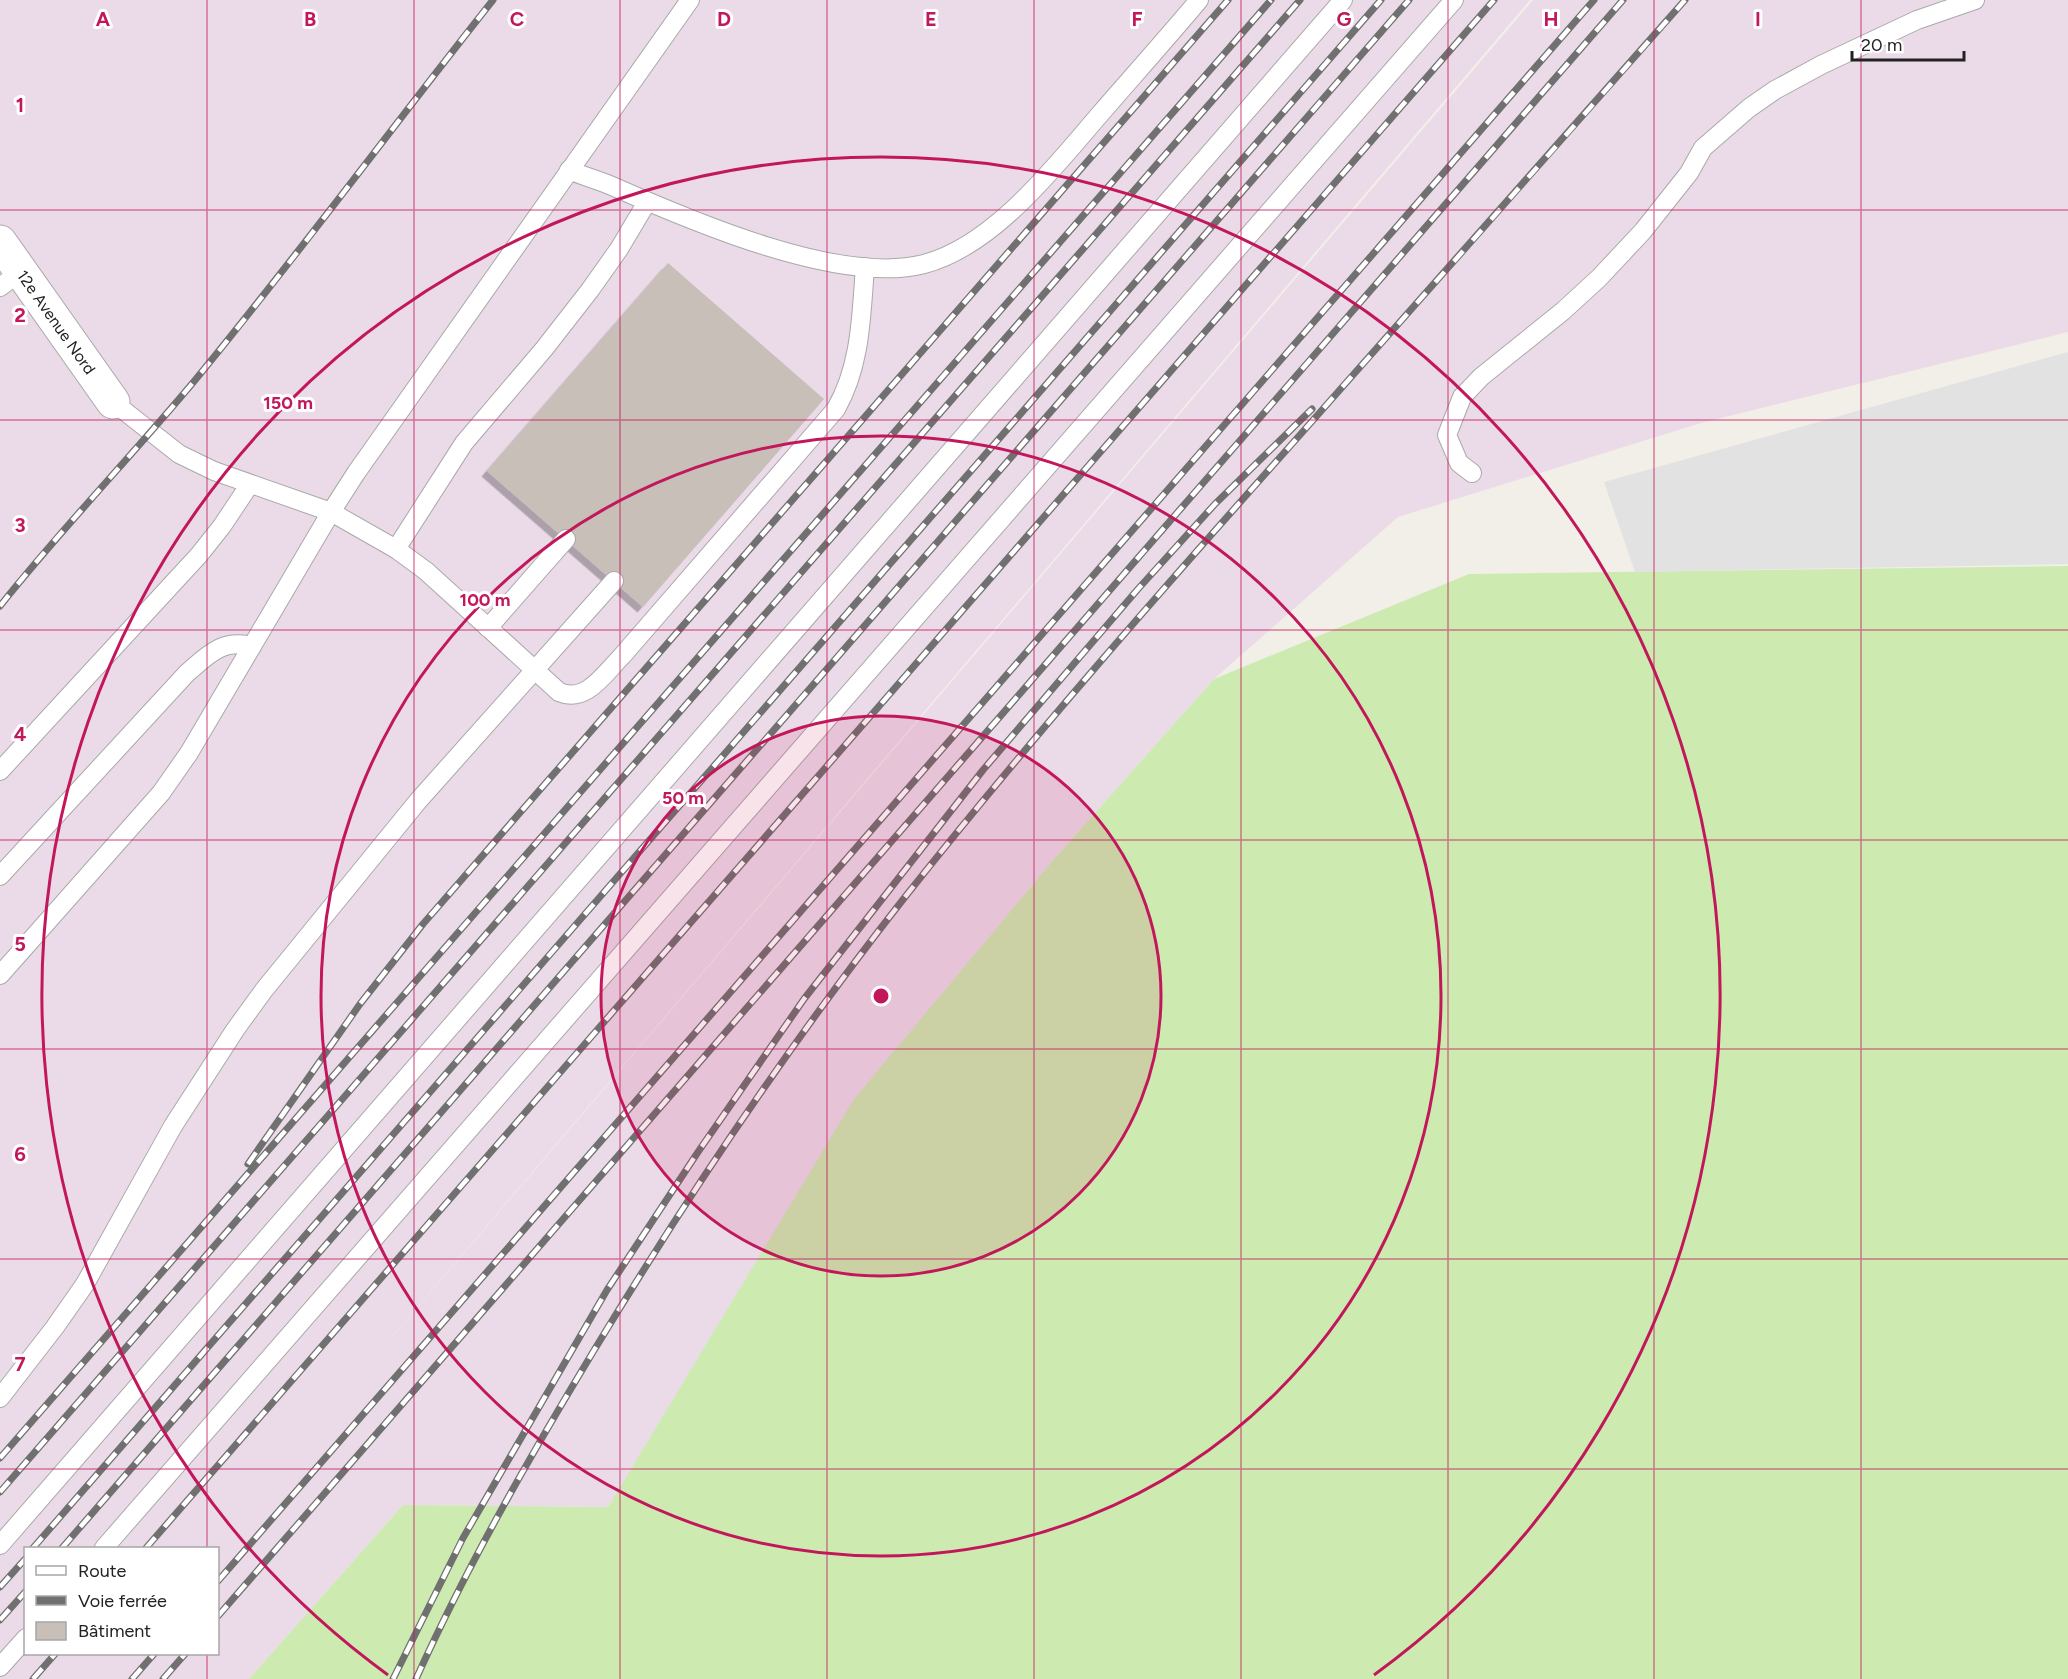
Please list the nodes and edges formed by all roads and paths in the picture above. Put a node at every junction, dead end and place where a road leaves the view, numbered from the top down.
1 (690, 0) edge
2 (1199, 0) edge
3 (1343, 0) edge
4 (1454, 0) edge
5 (1975, 0) edge
6 (569, 170) junction
7 (647, 202) junction
8 (0, 242) edge
9 (865, 267) junction
10 (11, 279) edge
11 (113, 402) joint
12 (1472, 472) dead end
13 (250, 484) junction
14 (331, 512) junction
15 (566, 540) dead end
16 (396, 549) junction
17 (614, 581) dead end
18 (488, 628) junction
19 (252, 646) junction
20 (533, 670) junction
21 (0, 771) edge
22 (0, 876) edge
23 (0, 975) edge
24 (0, 1398) edge
25 (0, 1545) edge
26 (105, 1547) edge
27 (24, 1640) edge
28 (0, 1667) edge

1 - 6 lane
2 - 9 lane
3 - 25 lane
4 - 26 lane
5 - 12 lane
6 - 7 lane
6 - 14 lane
7 - 9 lane
7 - 16 lane
8 - 10 street, 12e Avenue Nord
9 - 20 lane
10 - 11 street, 12e Avenue Nord
11 - 13 lane
13 - 14 lane
13 - 21 lane
14 - 16 lane
14 - 19 lane
15 - 18 lane
16 - 18 lane
17 - 20 lane
18 - 20 lane
19 - 22 lane
19 - 23 lane
20 - 24 lane
27 - 28 lane

